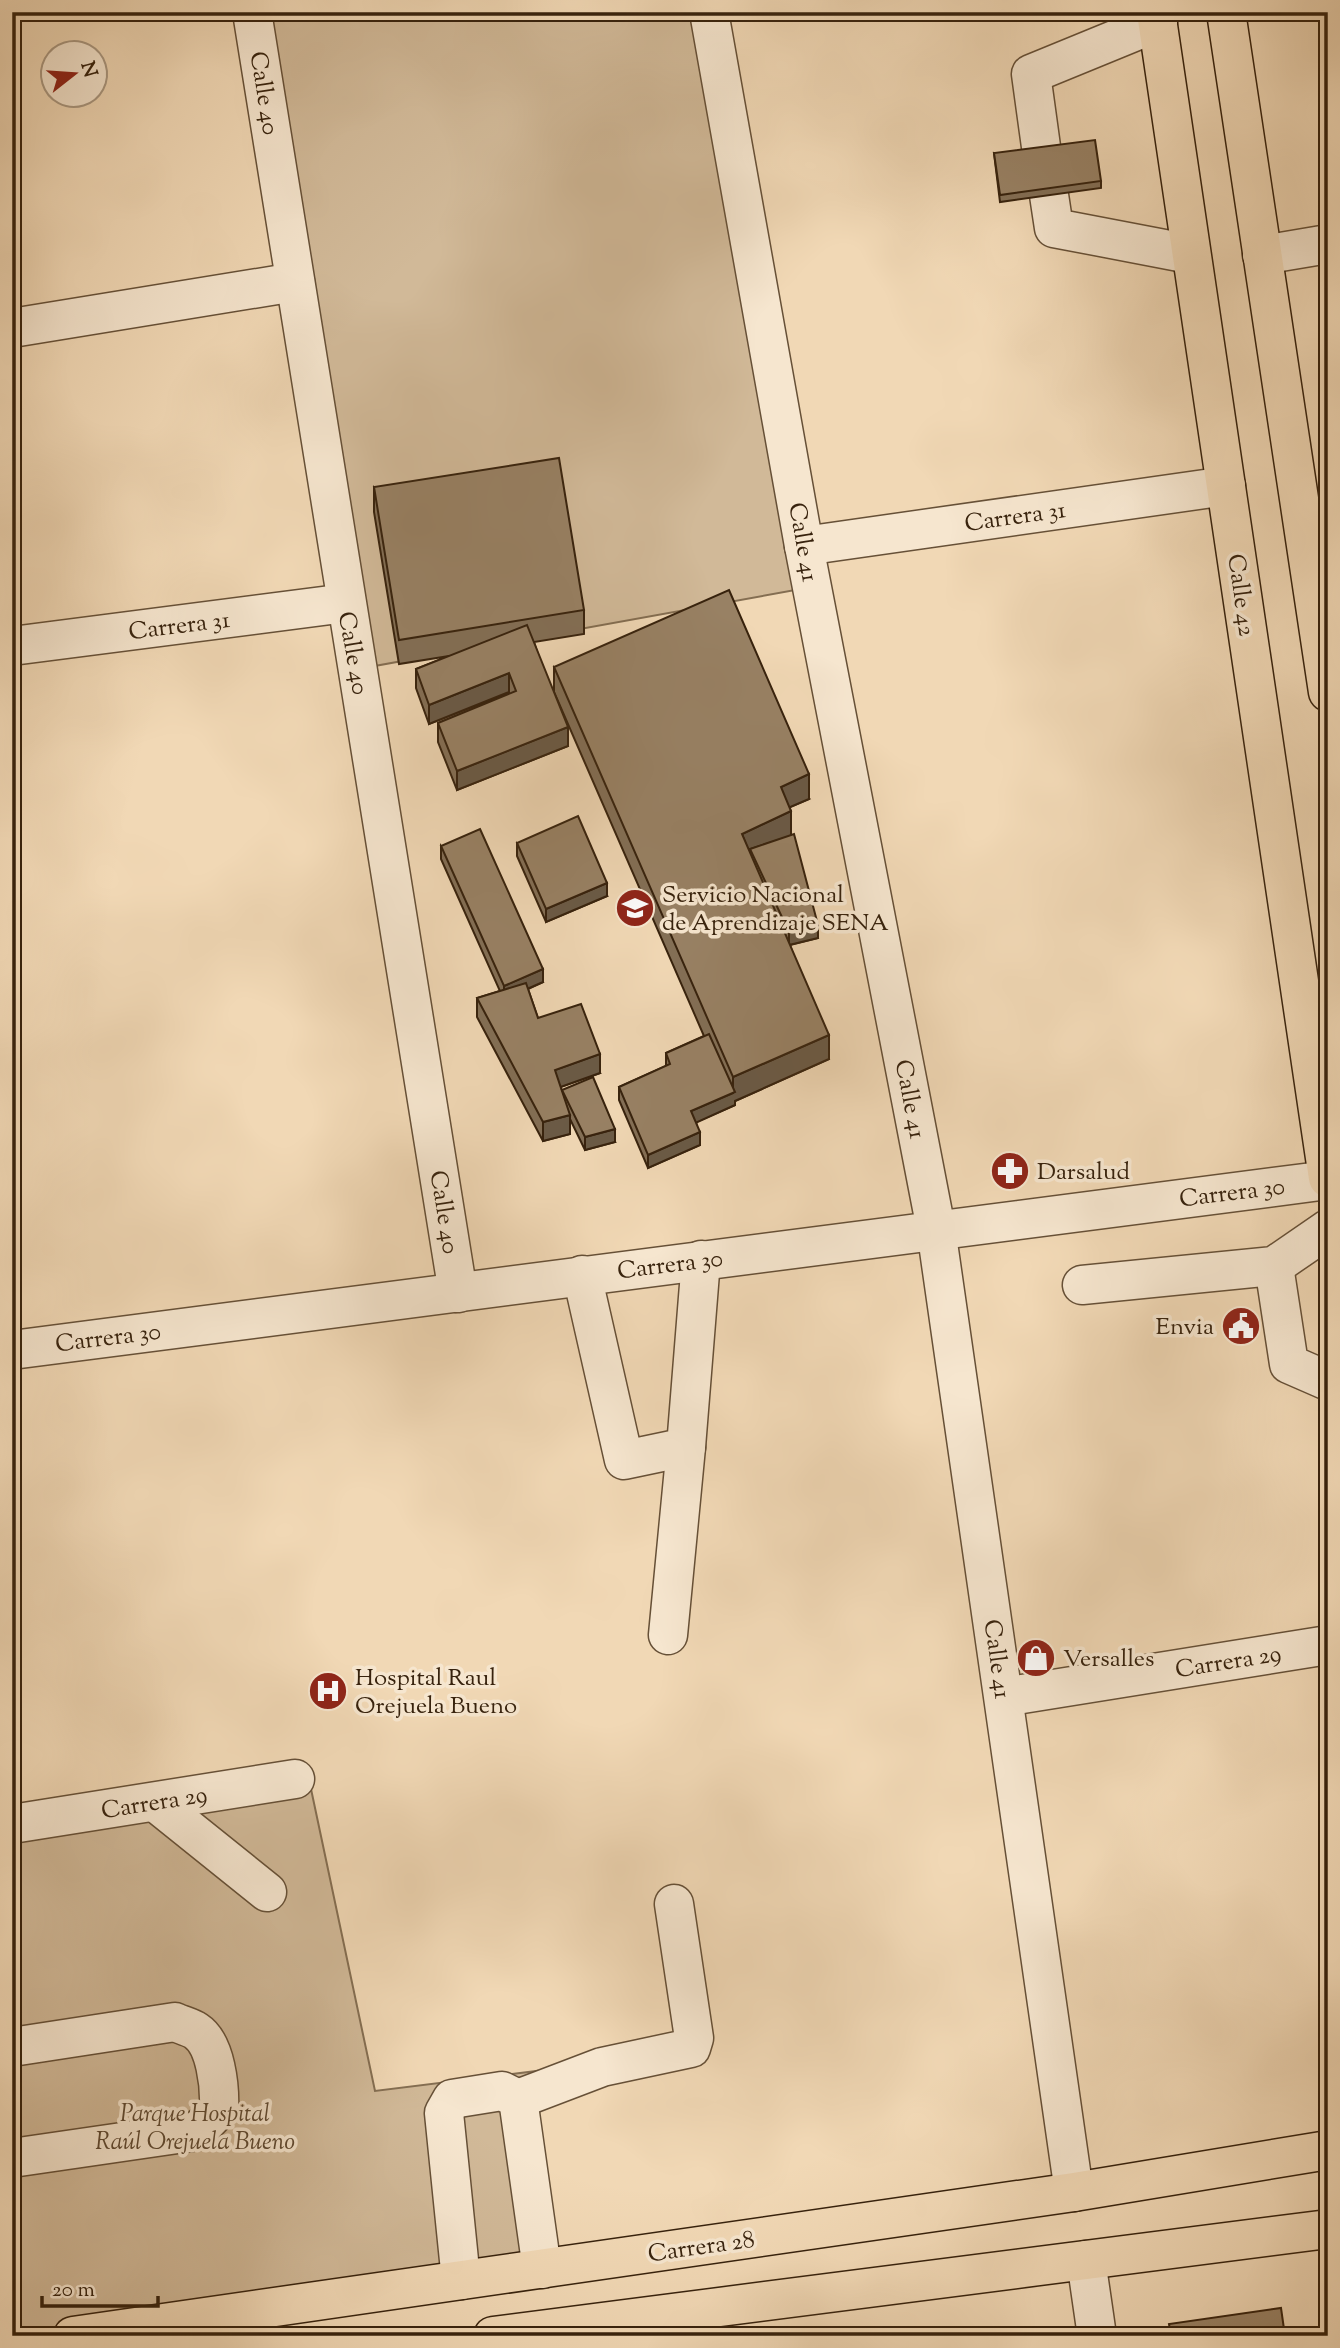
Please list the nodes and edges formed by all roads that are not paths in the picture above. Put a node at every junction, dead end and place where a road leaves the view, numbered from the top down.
1 (252, 12) edge
2 (709, 12) edge
3 (1226, 12) edge
4 (1157, 17) edge
5 (1042, 154) edge
6 (1049, 195) edge
7 (1328, 244) edge
8 (1190, 254) junction
9 (1262, 255) junction
10 (295, 282) junction
11 (12, 328) edge
12 (1226, 486) junction
13 (804, 546) junction
14 (346, 604) junction
15 (12, 646) edge
16 (1328, 692) edge
17 (1328, 1179) edge
18 (936, 1229) junction
19 (1328, 1230) edge
20 (701, 1260) junction
21 (1274, 1266) junction
22 (582, 1275) junction
23 (1082, 1285) dead end
24 (458, 1293) junction
25 (12, 1350) edge
26 (1328, 1381) edge
27 (686, 1447) junction
28 (668, 1635) dead end
29 (1328, 1645) edge
30 (1004, 1697) junction
31 (295, 1779) dead end
32 (155, 1801) junction
33 (12, 1824) edge
34 (267, 1892) dead end
35 (674, 1904) dead end
36 (12, 2047) edge
37 (518, 2099) junction
38 (1328, 2132) edge
39 (1328, 2150) edge
40 (12, 2158) edge
41 (1277, 2158) junction
42 (1074, 2192) junction
43 (1328, 2229) edge
44 (1086, 2260) junction
45 (542, 2269) junction
46 (461, 2280) junction
47 (550, 2332) edge
48 (73, 2336) edge
49 (493, 2336) edge
50 (1097, 2336) edge

1 - 10 street, Calle 40
2 - 13 street, Calle 41
3 - 9 main road
4 - 5 street
4 - 8 main road, Calle 42
6 - 8 street
7 - 9 street
8 - 12 main road, Calle 42
9 - 16 main road
10 - 11 street
10 - 14 street, Calle 40
12 - 13 street, Carrera 31
12 - 17 main road, Calle 42
13 - 18 street, Calle 41
14 - 15 street, Carrera 31
14 - 24 street, Calle 40
17 - 18 street, Carrera 30
18 - 20 street, Carrera 30
18 - 30 street, Calle 41
19 - 21 street
20 - 22 street, Carrera 30
20 - 27 street
21 - 23 street
21 - 26 street
22 - 24 street, Carrera 30
22 - 27 street
24 - 25 street, Carrera 30
27 - 28 street
29 - 30 street, Carrera 29
30 - 42 street, Calle 41
31 - 32 street, Carrera 29
32 - 33 street, Carrera 29
32 - 34 street
35 - 37 street
36 - 40 street
37 - 45 street
37 - 46 street
38 - 41 main road
39 - 41 main road, Carrera 28
41 - 42 main road, Carrera 28
42 - 45 main road, Carrera 28
43 - 44 main road
44 - 47 main road
44 - 50 street
45 - 46 main road, Carrera 28
46 - 48 main road, Carrera 28
47 - 49 main road

